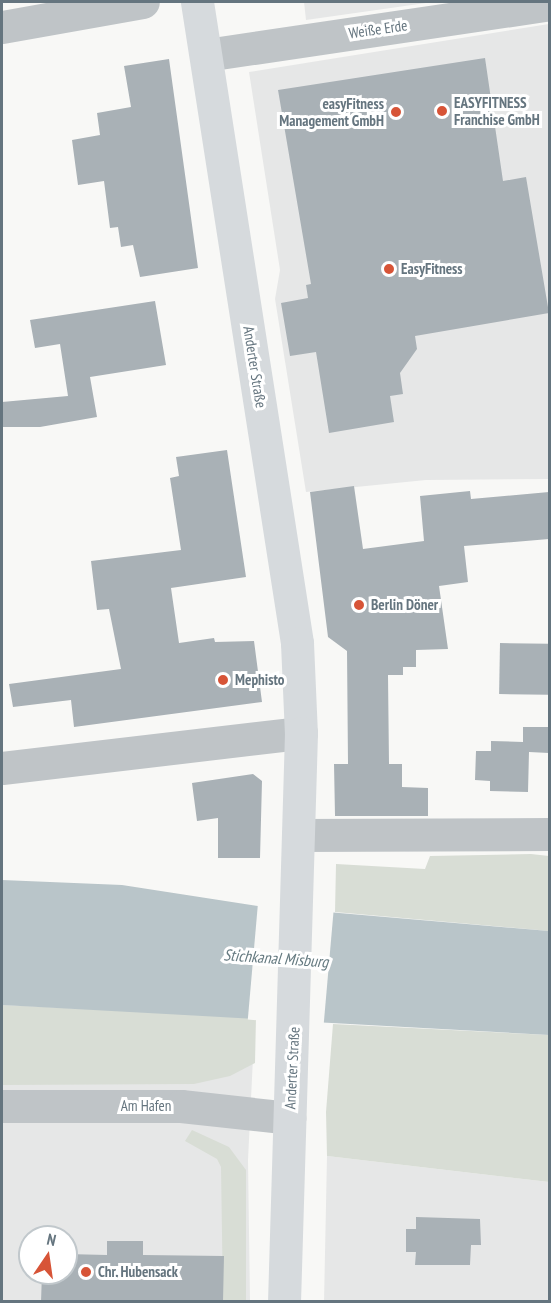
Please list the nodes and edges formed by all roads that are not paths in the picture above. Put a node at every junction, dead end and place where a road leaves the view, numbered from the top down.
1 (143, 2) edge
2 (197, 2) edge
3 (549, 4) edge
4 (2, 27) edge
5 (206, 54) junction
6 (301, 733) junction
7 (2, 768) edge
8 (549, 834) edge
9 (298, 835) junction
10 (2, 1106) edge
11 (290, 1118) junction
12 (284, 1302) edge

1 - 4 street
2 - 5 main road, Anderter Straße
3 - 5 street, Weiße Erde
5 - 6 main road, Anderter Straße
6 - 7 street
6 - 9 main road, Anderter Straße
8 - 9 street
9 - 11 main road, Anderter Straße
10 - 11 street, Am Hafen
11 - 12 main road, Anderter Straße

